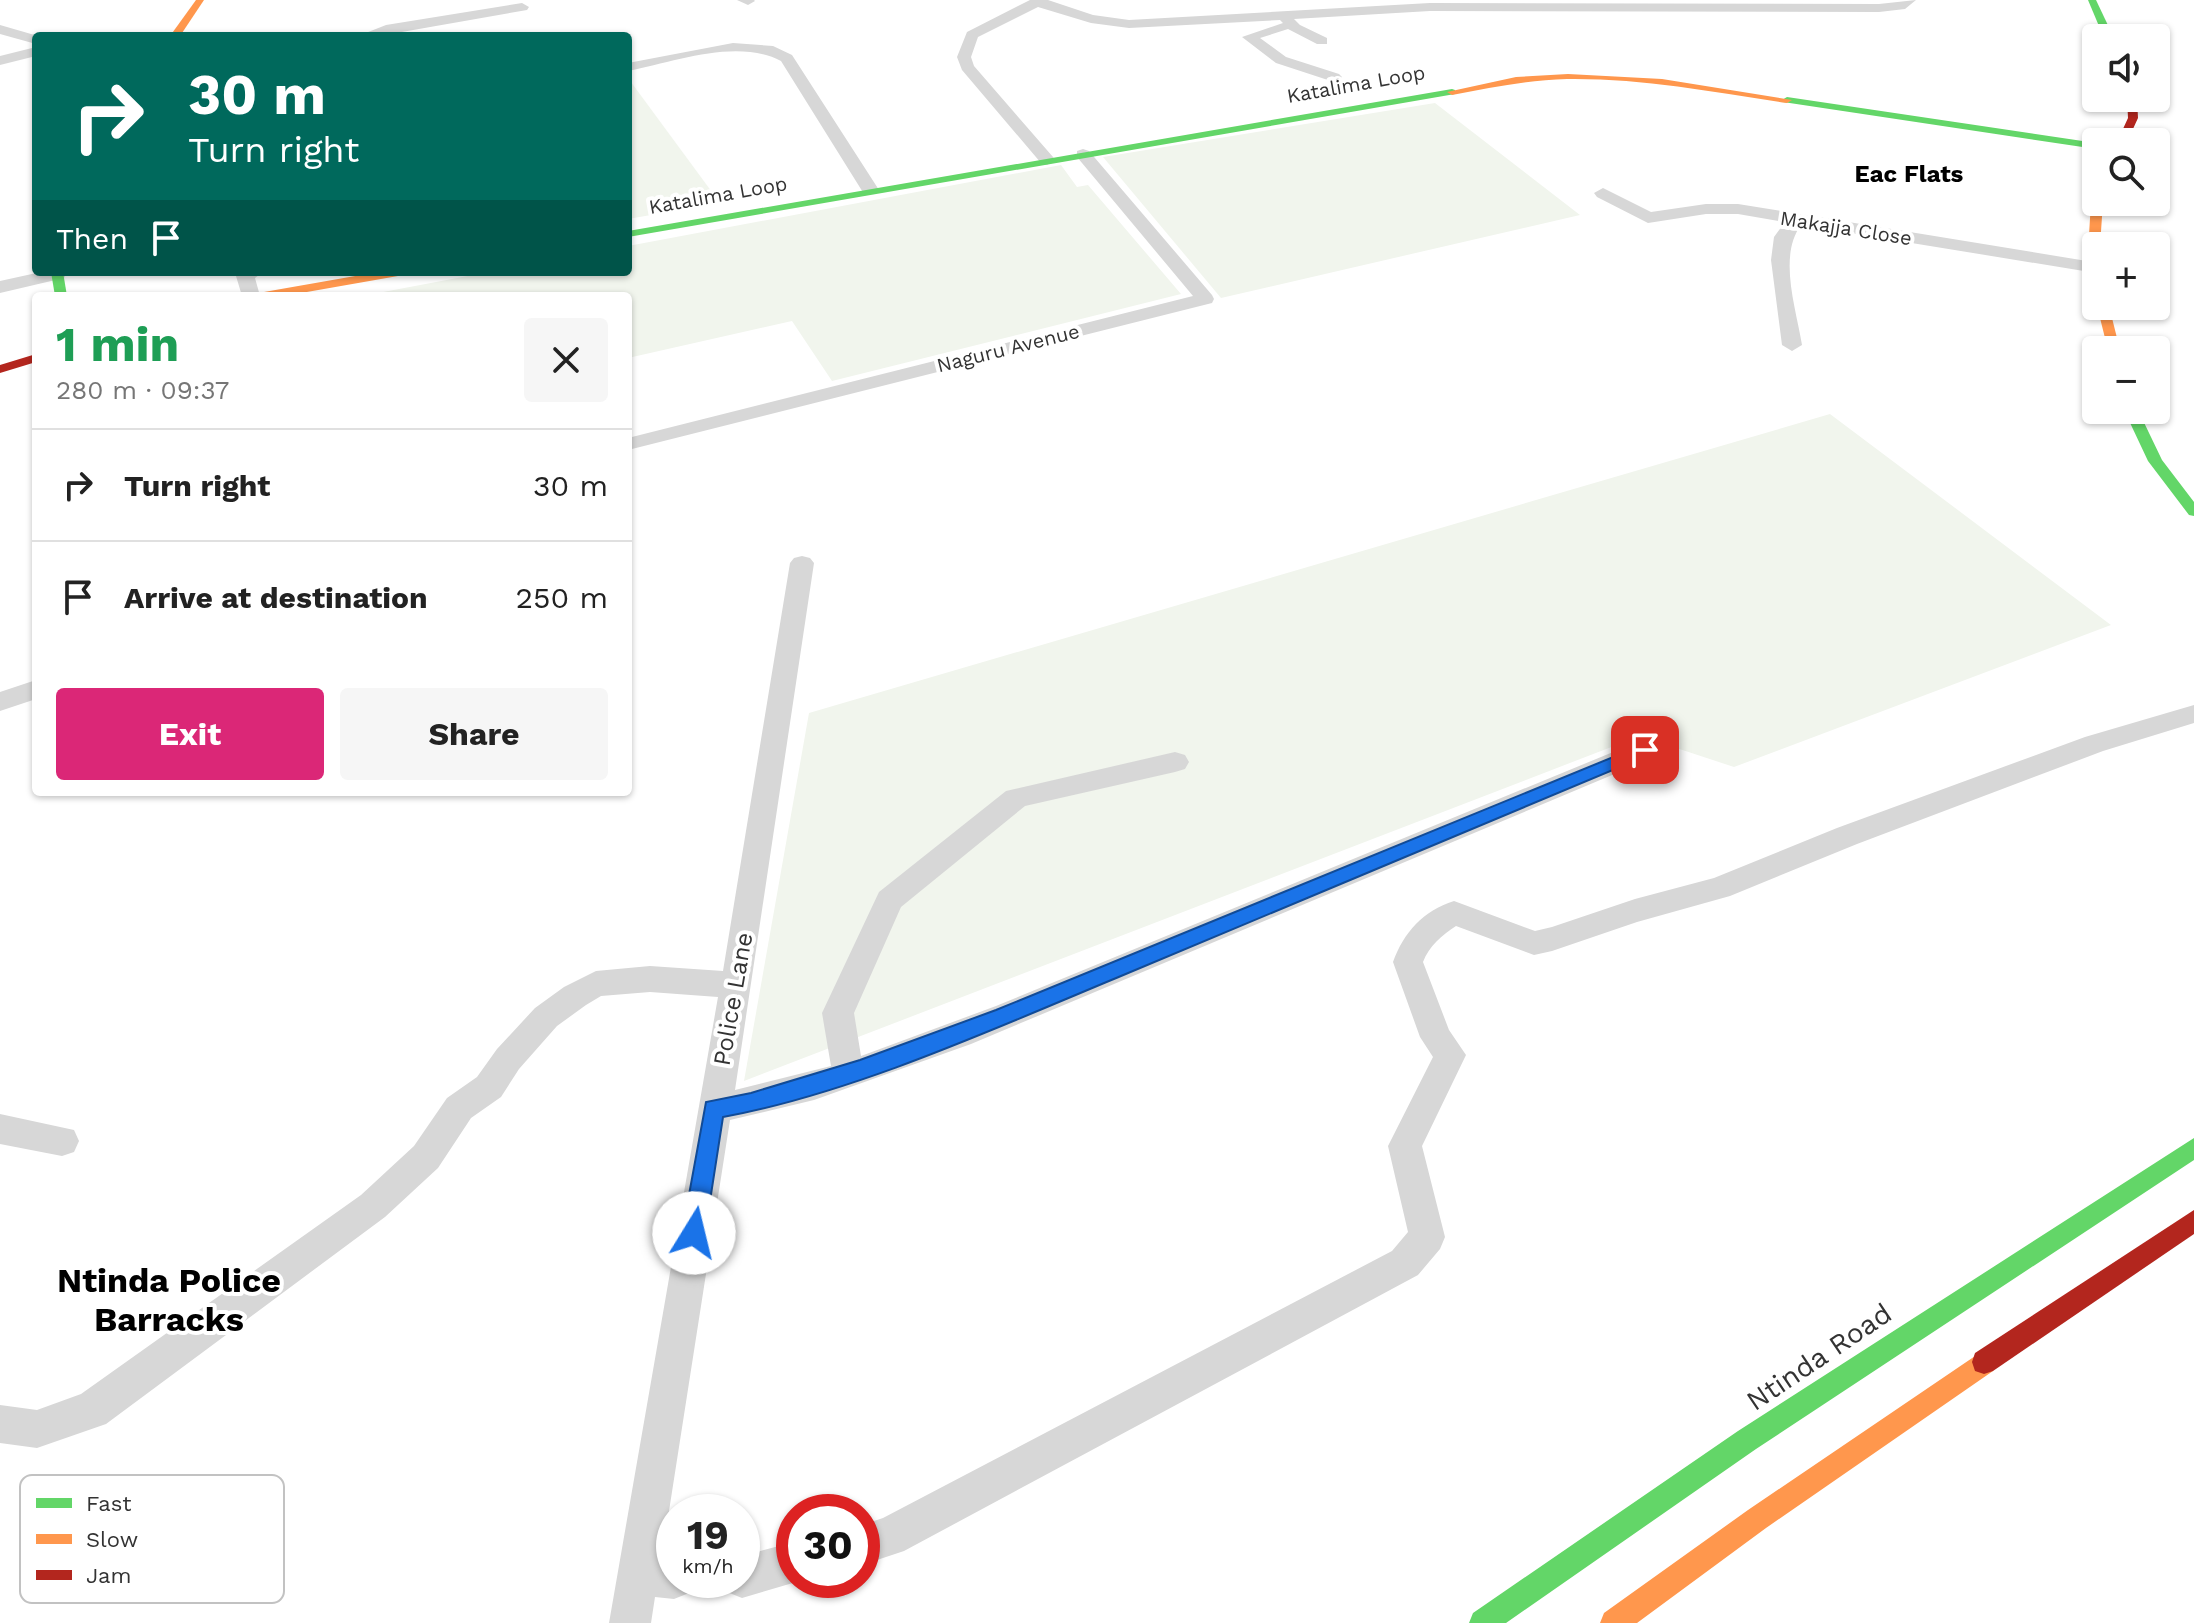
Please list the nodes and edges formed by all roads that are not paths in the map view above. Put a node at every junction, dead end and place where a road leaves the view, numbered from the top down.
1 (200, 0) edge
2 (1909, 0) edge
3 (2092, 0) edge
4 (1039, 1) edge
5 (522, 7) dead end
6 (1286, 20) junction
7 (2103, 24) edge
8 (0, 29) edge
9 (178, 32) edge
10 (377, 32) edge
11 (32, 39) edge
12 (1322, 41) dead end
13 (32, 52) edge
14 (0, 61) edge
15 (632, 66) edge
16 (1334, 77) dead end
17 (2082, 144) edge
18 (1083, 154) junction
19 (1047, 160) junction
20 (870, 190) junction
21 (1603, 193) dead end
22 (1796, 220) junction
23 (632, 233) edge
24 (2082, 271) edge
25 (45, 276) edge
26 (376, 276) edge
27 (0, 287) edge
28 (286, 292) edge
29 (1792, 345) dead end
30 (32, 359) edge
31 (0, 369) edge
32 (2138, 424) edge
33 (632, 443) edge
34 (2194, 512) edge
35 (802, 563) dead end
36 (32, 690) edge
37 (0, 702) edge
38 (2194, 714) edge
39 (1645, 750) dead end
40 (1175, 762) dead end
41 (736, 985) junction
42 (848, 1073) junction
43 (714, 1109) junction
44 (0, 1129) edge
45 (62, 1141) dead end
46 (2194, 1148) edge
47 (2194, 1221) edge
48 (0, 1424) edge
49 (666, 1494) edge
50 (880, 1540) edge
51 (656, 1577) edge
52 (630, 1623) edge
53 (1483, 1623) edge
54 (1614, 1623) edge

1 - 9 street
2 - 6 street
3 - 7 street
4 - 6 street
4 - 19 street
5 - 10 street
6 - 12 street
6 - 16 street
8 - 11 street
13 - 14 street
15 - 20 street
17 - 18 street, Katalima Loop
18 - 19 street, Katalima Loop
18 - 33 street, Naguru Avenue
19 - 20 street, Katalima Loop
20 - 23 street, Katalima Loop
21 - 22 street, Makajja Close
22 - 24 street, Makajja Close
22 - 29 street
25 - 27 street
26 - 28 street
30 - 31 street
32 - 34 street
35 - 41 street, Police Lane
36 - 37 street
38 - 50 street
39 - 42 street
40 - 42 street
41 - 43 street, Police Lane
41 - 48 street
42 - 43 street
43 - 49 street, Police Lane
44 - 45 street
46 - 53 street, Ntinda Road
47 - 54 street
51 - 52 street, Police Lane

